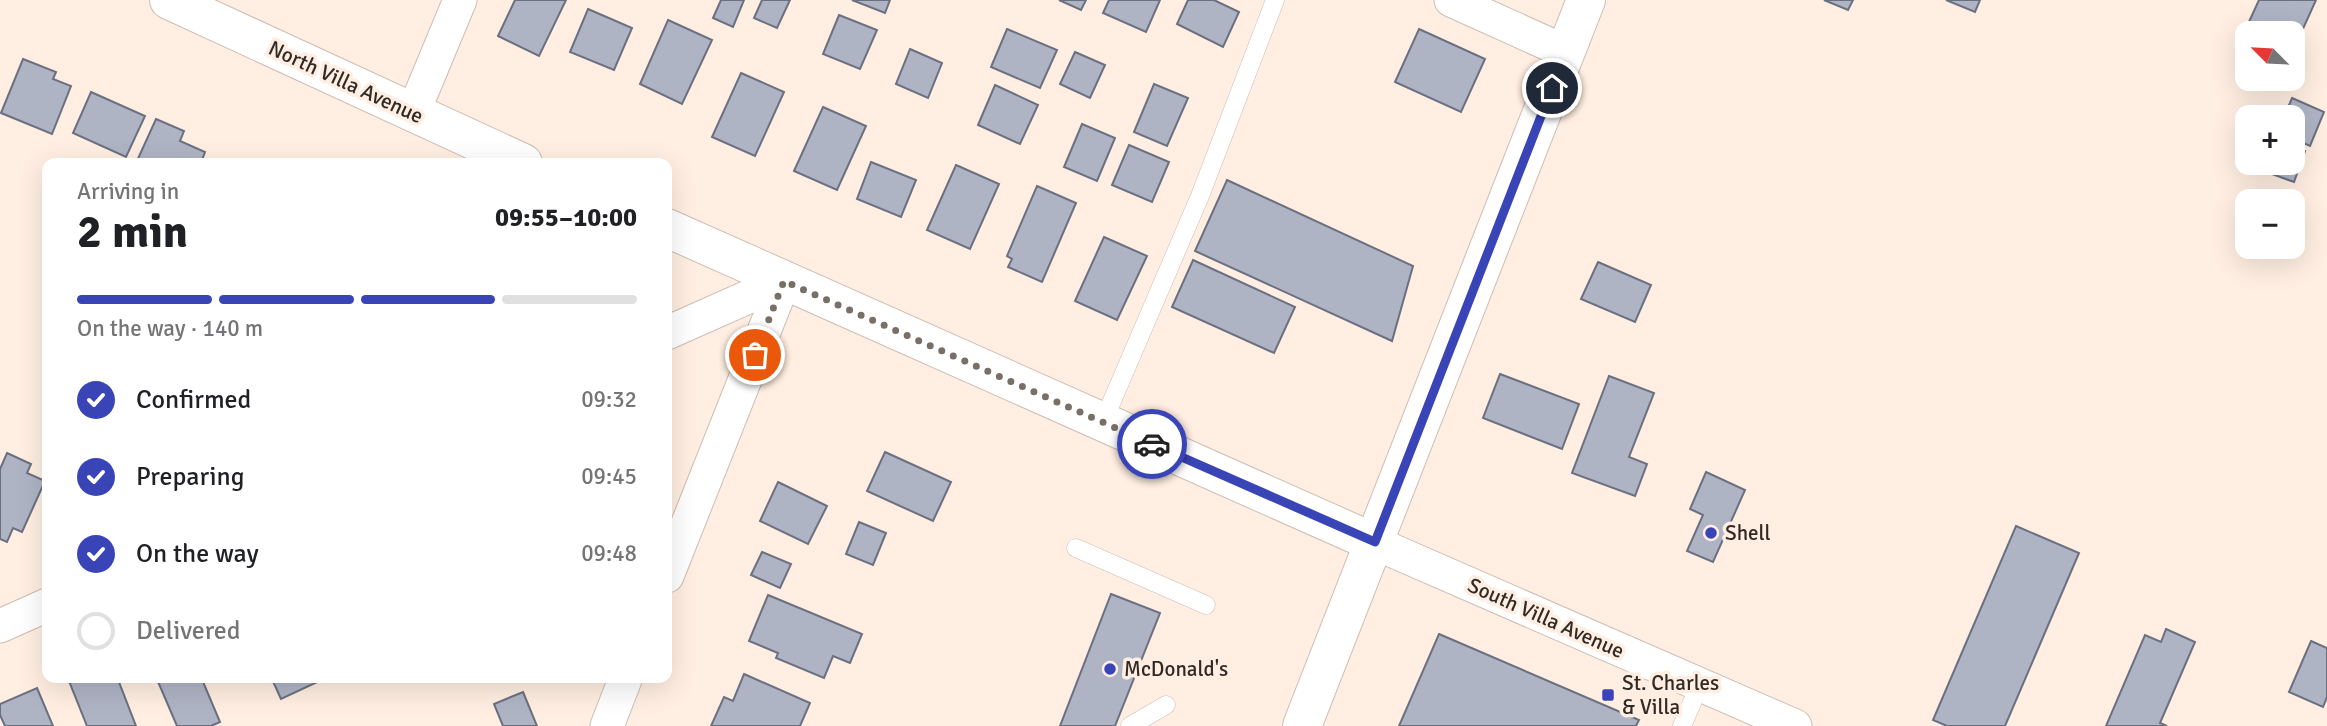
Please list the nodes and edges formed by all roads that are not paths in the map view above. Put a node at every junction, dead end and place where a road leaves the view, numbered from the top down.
1 (169, 0) edge
2 (460, 0) edge
3 (1275, 0) edge
4 (1451, 0) edge
5 (1587, 0) edge
6 (1566, 52) junction
7 (412, 113) junction
8 (512, 158) edge
9 (672, 230) edge
10 (784, 281) junction
11 (672, 331) edge
12 (1103, 422) junction
13 (1375, 542) junction
14 (1076, 548) dead end
15 (672, 563) edge
16 (1206, 606) dead end
17 (42, 608) edge
18 (4, 621) edge
19 (624, 683) edge
20 (1700, 684) junction
21 (1167, 705) dead end
22 (607, 726) edge
23 (1130, 726) edge
24 (1302, 726) edge
25 (1682, 726) edge
26 (1795, 726) edge

1 - 7 street, North Villa Avenue
2 - 7 street
3 - 12 lane
4 - 6 street
5 - 6 street
6 - 13 street
7 - 8 street, North Villa Avenue
9 - 10 street
10 - 11 street
10 - 12 street
10 - 15 street
12 - 13 street
13 - 20 street, South Villa Avenue
13 - 24 street
14 - 16 lane
17 - 18 street
19 - 22 street
20 - 25 lane
20 - 26 street, South Villa Avenue
21 - 23 lane

